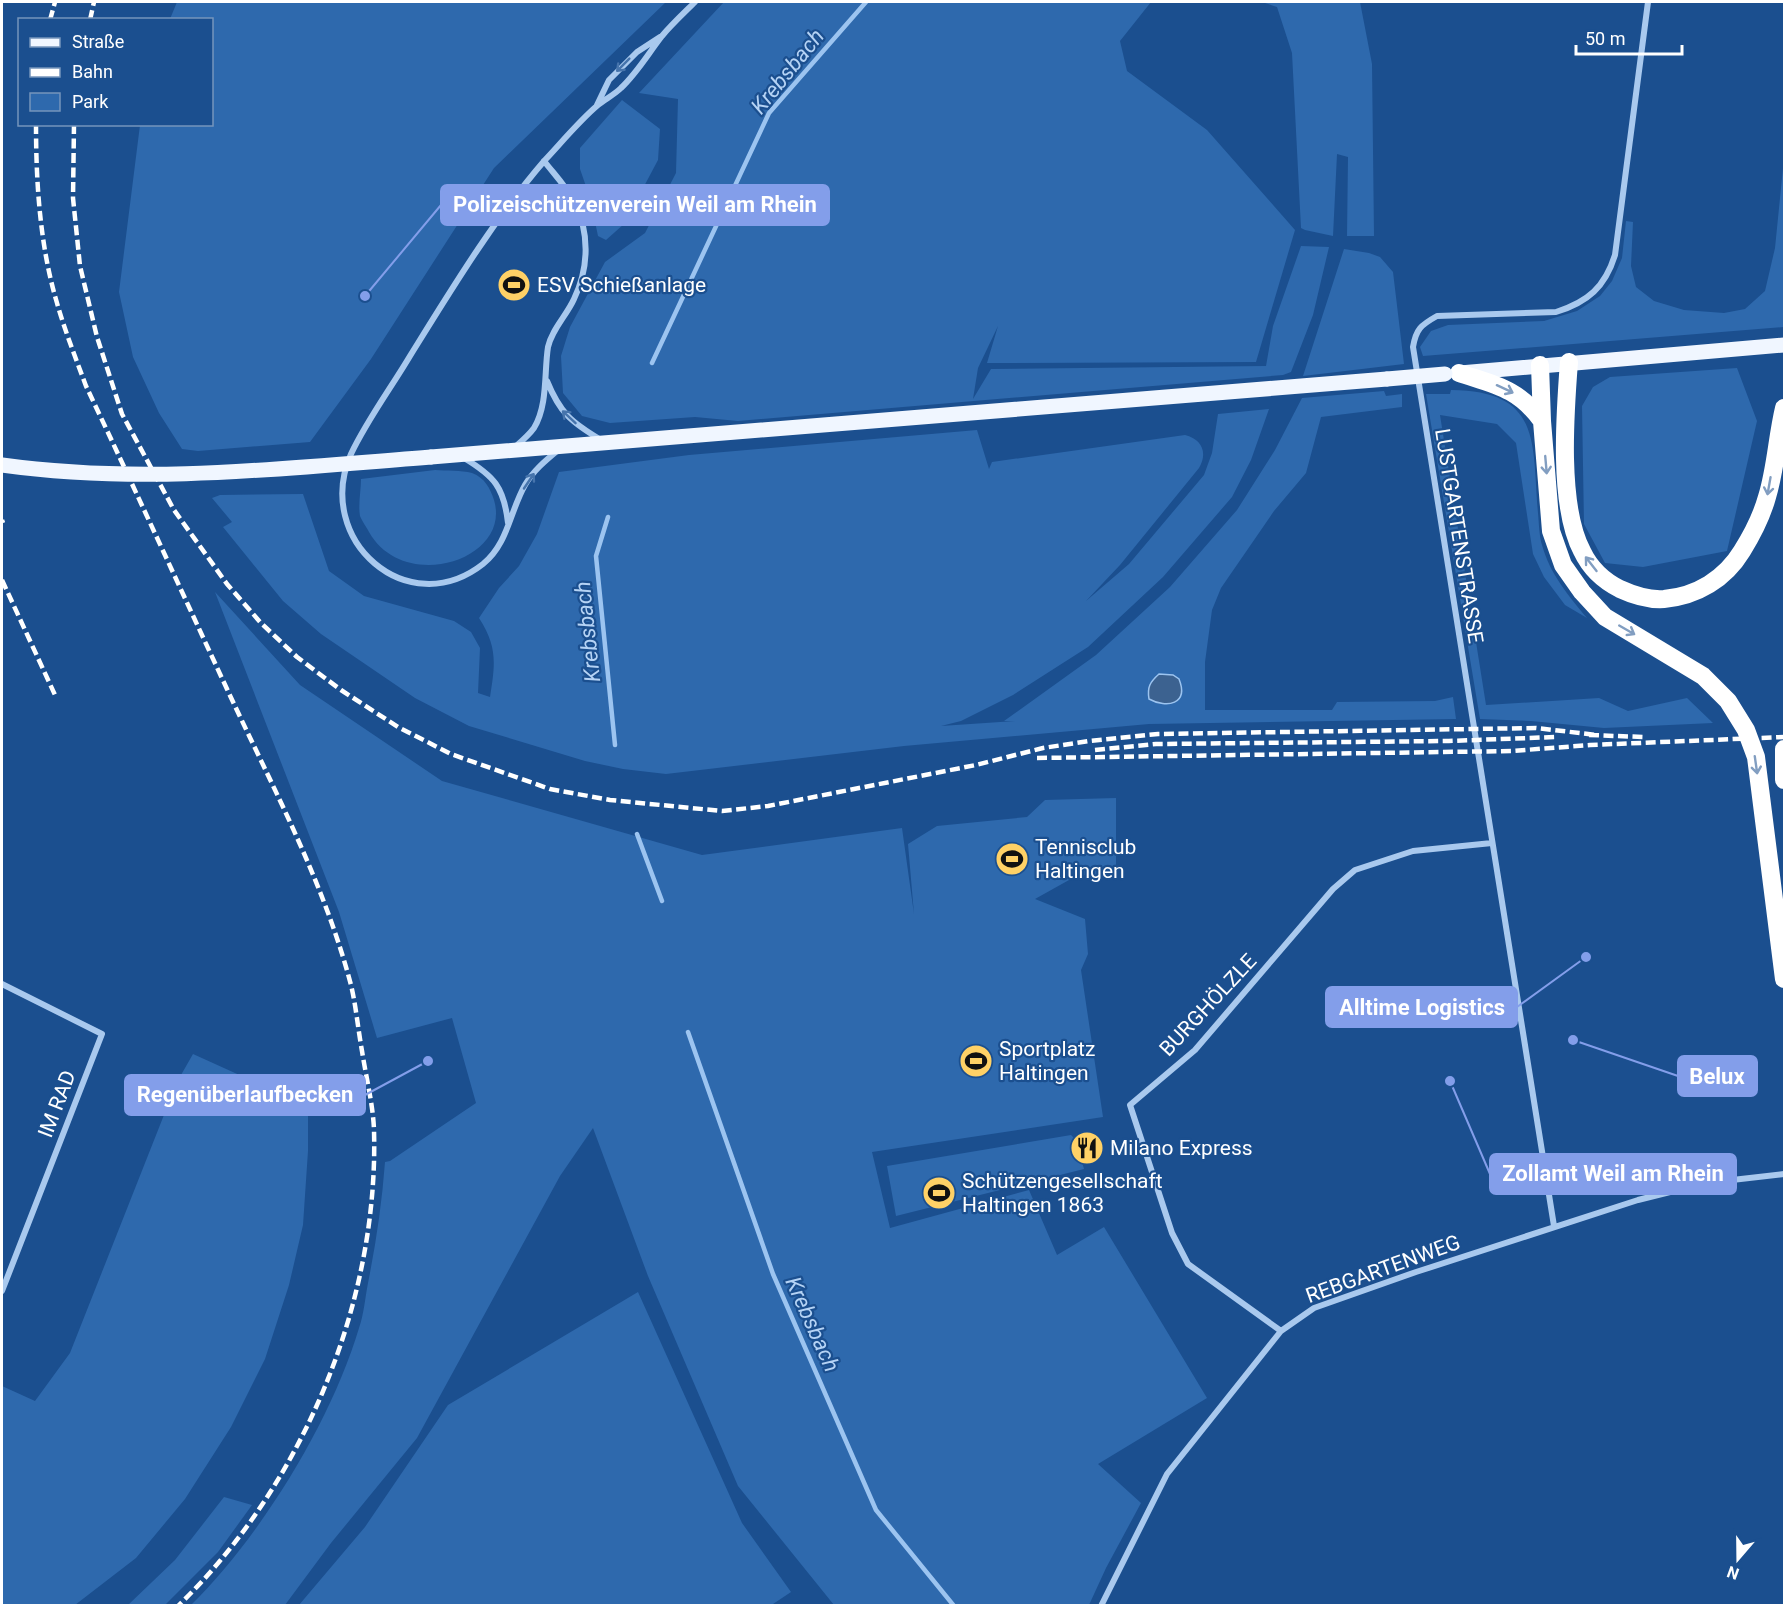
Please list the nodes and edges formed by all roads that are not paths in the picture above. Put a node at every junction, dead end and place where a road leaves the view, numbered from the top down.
1 (695, 2) edge
2 (1648, 2) edge
3 (662, 36) junction
4 (597, 105) junction
5 (544, 161) junction
6 (1785, 345) edge
7 (1569, 362) junction
8 (1540, 364) junction
9 (1452, 373) junction
10 (546, 378) junction
11 (1785, 408) edge
12 (1542, 421) junction
13 (606, 443) junction
14 (562, 447) junction
15 (513, 450) junction
16 (459, 455) junction
17 (2, 465) edge
18 (508, 524) junction
19 (1785, 750) edge
20 (1785, 780) edge
21 (1492, 843) junction
22 (1785, 979) edge
23 (2, 984) edge
24 (1783, 1174) edge
25 (1554, 1226) junction
26 (2, 1291) edge
27 (1281, 1331) junction
28 (1101, 1605) edge

1 - 3 street
2 - 21 street, LUSTGARTENSTRASSE
3 - 4 street
3 -> 4 street
4 - 5 street
5 - 10 street
5 - 18 street
6 - 7 main road
7 - 8 main road
11 -> 7 highway
8 - 9 main road
8 - 12 highway
9 -> 12 highway
9 - 13 main road, bridge
13 -> 10 street
10 - 15 street
12 -> 22 highway
13 - 14 main road
14 - 15 main road
18 -> 14 street
15 - 16 main road
16 - 17 main road, bridge
16 - 18 street
19 - 20 highway
21 - 25 street, LUSTGARTENSTRASSE
21 - 27 street, BURGHÖLZLE
23 - 26 street, IM RAD
24 - 25 street, REBGARTENWEG
25 - 27 street, REBGARTENWEG
27 - 28 street, REBGARTENWEG

